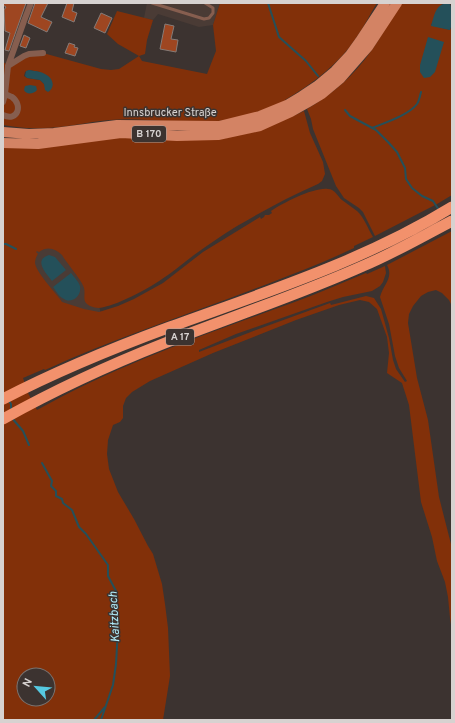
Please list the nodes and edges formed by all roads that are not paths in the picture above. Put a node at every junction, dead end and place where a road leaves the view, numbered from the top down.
1 (32, 3) edge
2 (152, 3) edge
3 (205, 3) edge
4 (384, 3) edge
5 (397, 3) edge
6 (364, 44) junction
7 (43, 53) dead end
8 (8, 66) junction
9 (5, 94) junction
10 (3, 102) edge
11 (289, 108) junction
12 (3, 115) edge
13 (3, 132) edge
14 (3, 143) edge
15 (452, 207) edge
16 (452, 221) edge
17 (3, 399) edge
18 (3, 419) edge

1 - 8 street
2 - 3 lane
4 - 6 main road, Innsbrucker Straße / B 170
5 - 6 main road, Innsbrucker Straße / B 170
6 - 11 main road, Innsbrucker Straße / B 170
7 - 8 street
8 - 9 street
9 - 10 street
9 - 12 street
11 - 13 main road, Innsbrucker Straße / B 170
11 - 14 main road, Innsbrucker Straße / B 170
15 - 17 highway, A 17
16 - 18 highway, A 17

